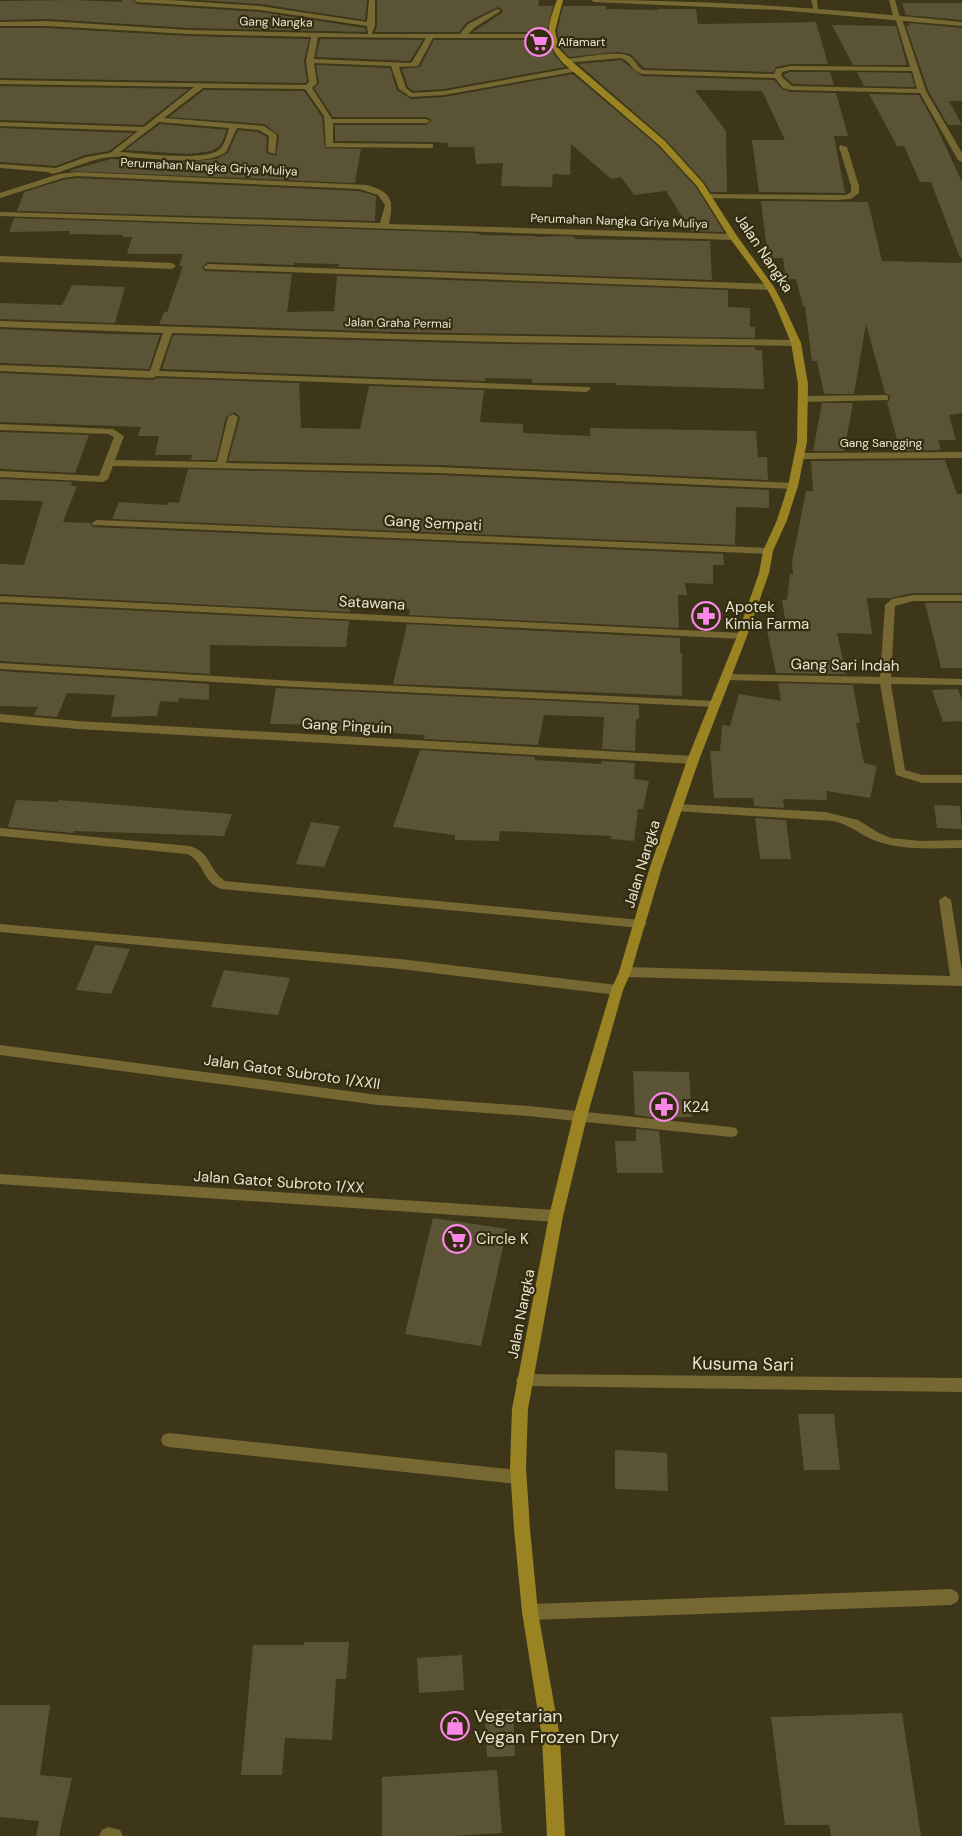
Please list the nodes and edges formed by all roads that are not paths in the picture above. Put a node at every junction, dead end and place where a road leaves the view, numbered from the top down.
1 (137, 0) edge
2 (372, 0) edge
3 (560, 0) edge
4 (594, 0) edge
5 (814, 0) edge
6 (892, 0) edge
7 (715, 2) edge
8 (816, 10) junction
9 (497, 11) dead end
10 (897, 16) junction
11 (0, 24) edge
12 (962, 24) edge
13 (371, 25) junction
14 (315, 35) junction
15 (370, 36) junction
16 (431, 36) junction
17 (462, 36) junction
18 (551, 36) junction
19 (310, 61) junction
20 (566, 61) junction
21 (395, 66) junction
22 (576, 69) junction
23 (915, 69) junction
24 (777, 76) junction
25 (0, 82) edge
26 (202, 86) junction
27 (308, 87) junction
28 (922, 91) junction
29 (157, 120) junction
30 (329, 121) junction
31 (426, 121) dead end
32 (0, 124) edge
33 (234, 126) junction
34 (144, 129) junction
35 (430, 146) dead end
36 (843, 147) dead end
37 (272, 152) dead end
38 (112, 155) junction
39 (962, 160) edge
40 (0, 166) edge
41 (57, 170) junction
42 (0, 188) edge
43 (0, 196) edge
44 (707, 196) junction
45 (0, 214) edge
46 (384, 226) junction
47 (733, 237) junction
48 (0, 258) edge
49 (172, 266) dead end
50 (208, 267) dead end
51 (770, 287) junction
52 (0, 324) edge
53 (168, 331) junction
54 (796, 344) junction
55 (0, 368) edge
56 (153, 375) junction
57 (586, 389) dead end
58 (885, 398) dead end
59 (803, 399) junction
60 (233, 417) dead end
61 (0, 427) edge
62 (962, 455) edge
63 (801, 456) junction
64 (110, 464) junction
65 (221, 464) junction
66 (0, 474) edge
67 (793, 486) junction
68 (97, 523) dead end
69 (768, 551) junction
70 (962, 598) edge
71 (0, 599) edge
72 (742, 636) junction
73 (0, 666) edge
74 (727, 677) junction
75 (885, 681) junction
76 (962, 682) edge
77 (715, 704) junction
78 (0, 718) edge
79 (693, 760) junction
80 (962, 779) edge
81 (678, 808) junction
82 (0, 832) edge
83 (962, 844) edge
84 (944, 900) dead end
85 (641, 924) junction
86 (0, 928) edge
87 (625, 972) junction
88 (959, 981) edge
89 (617, 990) junction
90 (0, 1050) edge
91 (580, 1117) junction
92 (731, 1132) dead end
93 (0, 1179) edge
94 (556, 1216) junction
95 (524, 1380) junction
96 (962, 1385) edge
97 (169, 1440) dead end
98 (518, 1477) junction
99 (951, 1596) dead end
100 (530, 1612) junction
101 (108, 1836) edge
102 (114, 1836) edge
103 (556, 1836) edge

1 - 13 street
2 - 13 street
3 - 18 main road
4 - 7 street
5 - 8 street
6 - 10 street
7 - 8 street
8 - 10 street
9 - 17 street
10 - 12 street
10 - 23 street
11 - 14 street, Gang Nangka
13 - 15 street
14 - 15 street, Gang Nangka
14 - 19 street
15 - 16 street, Gang Nangka
16 - 17 street, Gang Nangka
16 - 21 street
17 - 18 street, Gang Nangka
18 - 20 main road, Jalan Nangka
19 - 21 street
19 - 27 street
20 - 22 main road, Jalan Nangka
20 - 24 street
21 - 22 street
22 - 44 main road, Jalan Nangka
23 - 24 street
23 - 28 street
24 - 28 street
25 - 26 street
26 - 27 street
26 - 29 street
27 - 30 street
28 - 39 street
29 - 33 street
29 - 34 street
30 - 31 street
30 - 35 street
32 - 34 street
33 - 37 street
33 - 38 street
34 - 38 street
36 - 44 street
38 - 41 street
40 - 41 street
41 - 42 street
43 - 46 street, Perumahan Nangka Griya Muliya
44 - 47 main road, Jalan Nangka
45 - 46 street, Perumahan Nangka Griya Muliya
46 - 47 street, Perumahan Nangka Griya Muliya
47 - 51 main road, Jalan Nangka
48 - 49 street
50 - 51 street
51 - 54 main road, Jalan Nangka
52 - 53 street, Jalan Graha Permai
53 - 54 street, Jalan Graha Permai
53 - 56 street
54 - 59 main road, Jalan Nangka
55 - 56 street
56 - 57 street
58 - 59 street
59 - 63 main road, Jalan Nangka
60 - 65 street
61 - 64 street
62 - 63 street, Gang Sangging
63 - 67 main road, Jalan Nangka
64 - 65 street
64 - 66 street
65 - 67 street
67 - 69 main road, Jalan Nangka
68 - 69 street, Gang Sempati
69 - 72 main road, Jalan Nangka
70 - 75 street
71 - 72 street, Satawana
72 - 74 main road, Jalan Nangka
73 - 77 street
74 - 75 street, Gang Sari Indah
74 - 77 main road, Jalan Nangka
75 - 76 street, Gang Sari Indah
75 - 80 street
77 - 79 main road, Jalan Nangka
78 - 79 street, Gang Pinguin
79 - 81 main road, Jalan Nangka
81 - 83 street
81 - 85 main road, Jalan Nangka
82 - 85 street
84 - 88 street
85 - 87 main road, Jalan Nangka
86 - 89 street
87 - 88 street
87 - 89 main road, Jalan Nangka
89 - 91 main road, Jalan Nangka
90 - 91 street, Jalan Gatot Subroto 1/XXII
91 - 92 street, Jalan Gatot Subroto 1/XXII
91 - 94 main road, Jalan Nangka
93 - 94 street, Jalan Gatot Subroto 1/XX
94 - 95 main road, Jalan Nangka
95 - 96 street, Kusuma Sari
95 - 98 main road, Jalan Nangka
97 - 98 street
98 - 100 main road, Jalan Nangka
99 - 100 street
100 - 103 main road, Jalan Nangka
101 - 102 street

